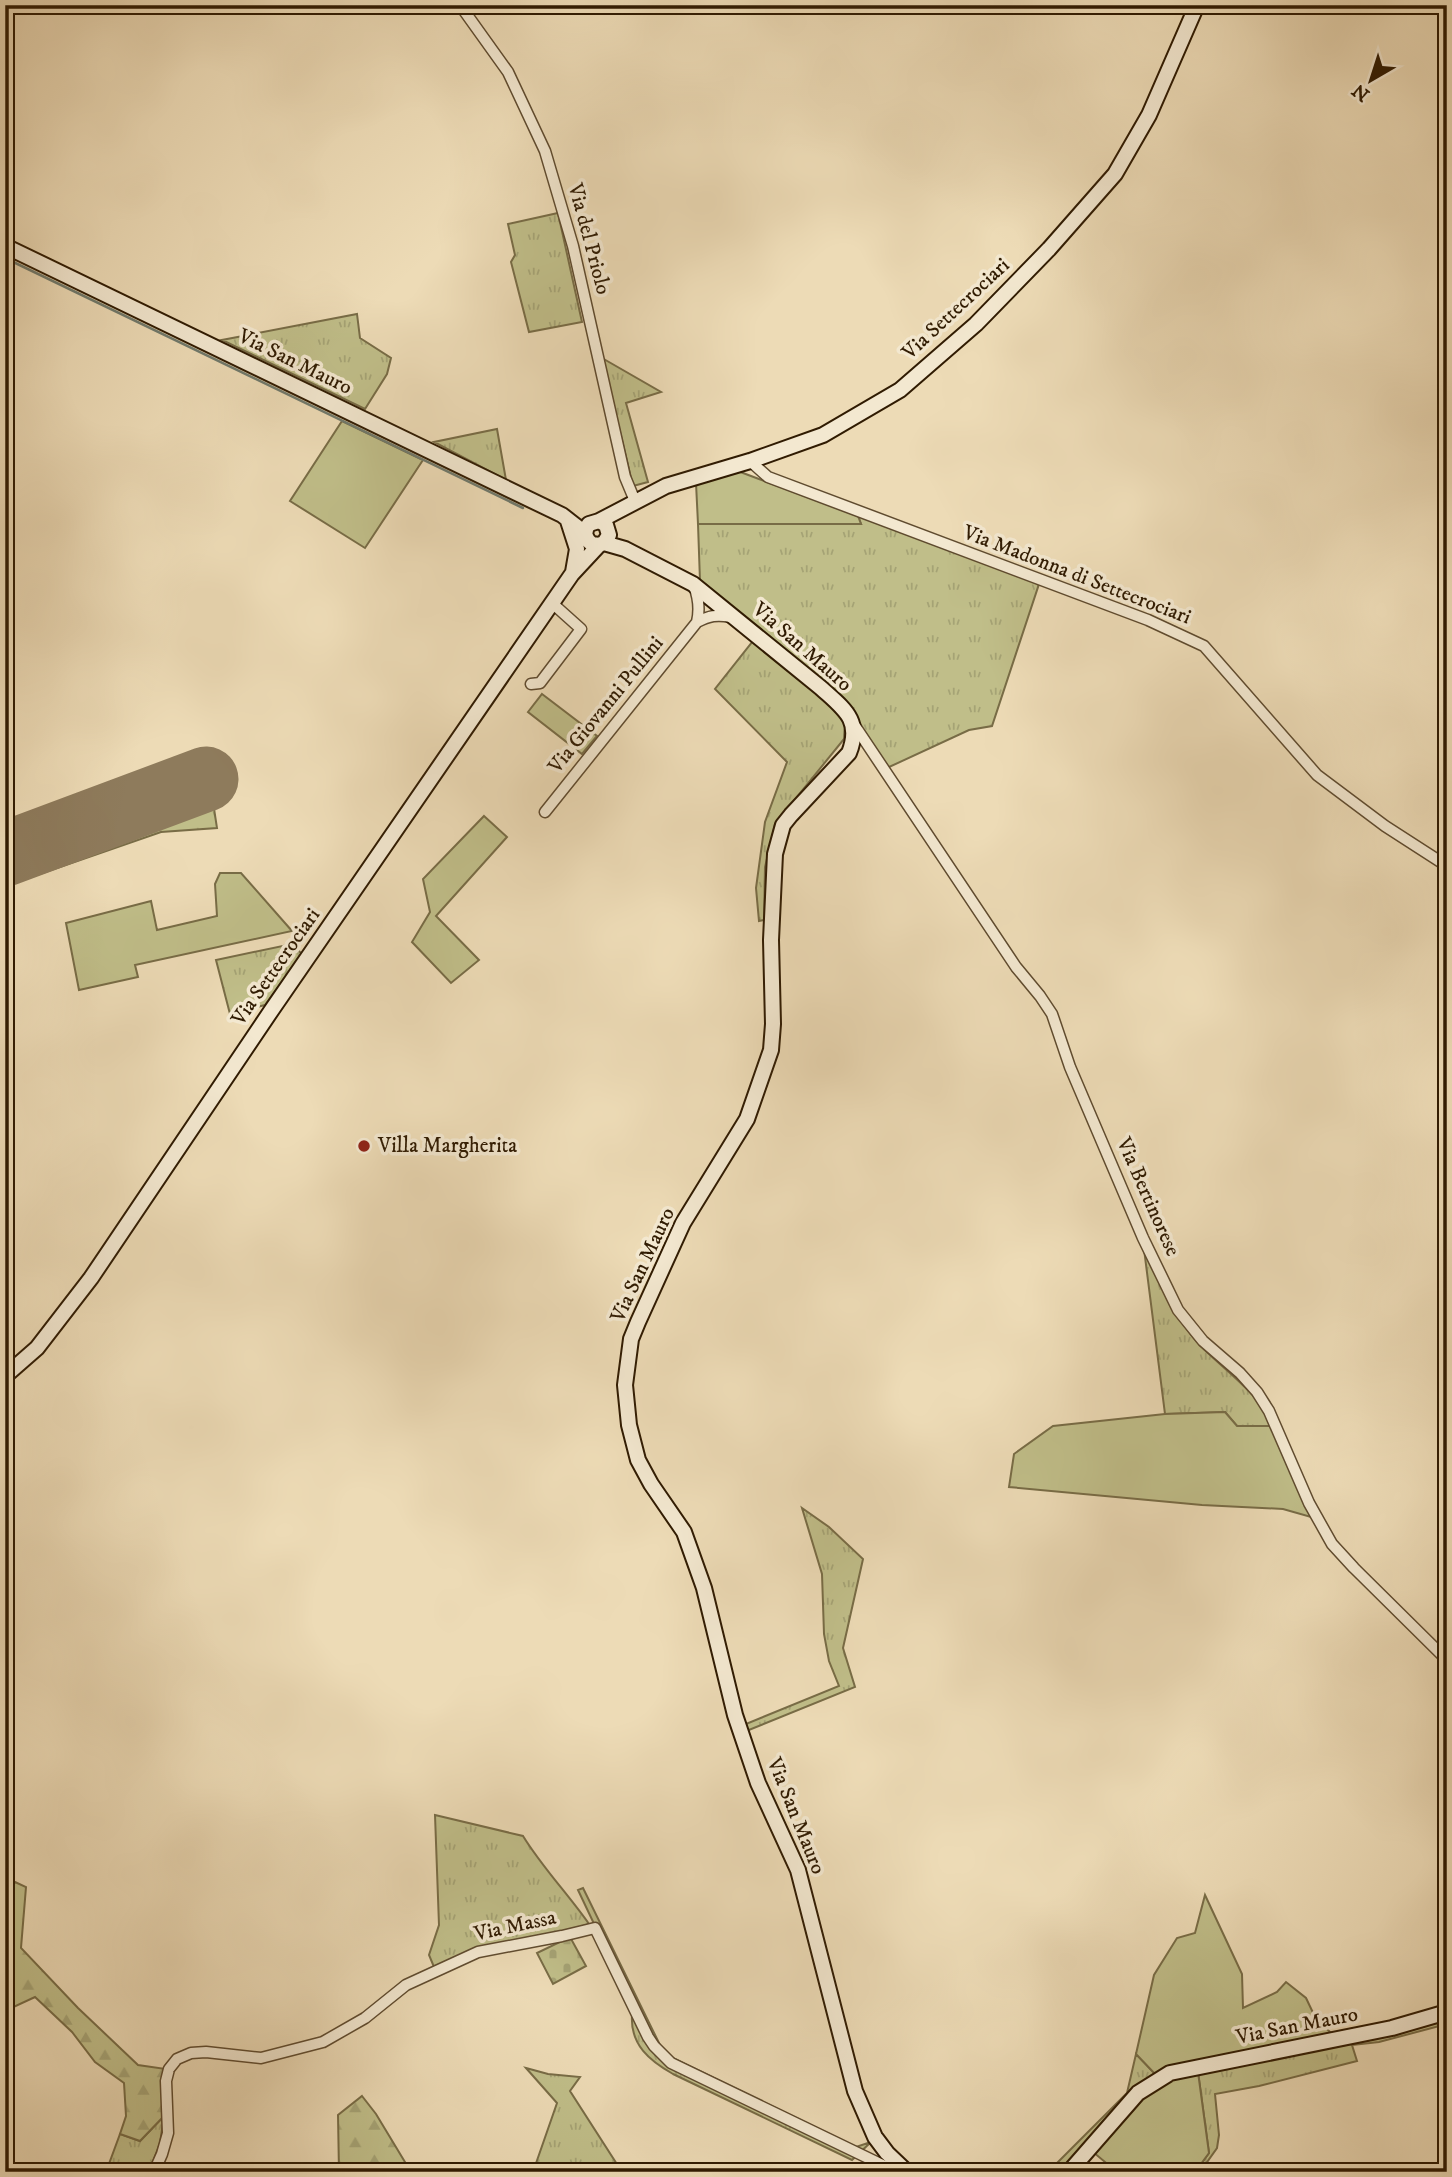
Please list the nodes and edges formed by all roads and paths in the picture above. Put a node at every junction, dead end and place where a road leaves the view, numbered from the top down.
1 (460, 5) edge
2 (1197, 5) edge
3 (5, 246) edge
4 (750, 461) junction
5 (630, 504) junction
6 (566, 518) junction
7 (598, 533) junction
8 (572, 574) junction
9 (693, 584) junction
10 (714, 601) junction
11 (552, 603) junction
12 (701, 617) junction
13 (737, 619) junction
14 (531, 684) dead end
15 (851, 720) junction
16 (545, 813) dead end
17 (1447, 866) edge
18 (5, 1376) edge
19 (1447, 1660) edge
20 (1447, 2012) edge
21 (904, 2169) edge
22 (154, 2172) edge
23 (1069, 2172) edge

1 - 5 street, Via del Priolo
2 - 4 main road, Via Settecrociari
3 - 6 main road, Via San Mauro
4 - 5 main road, Via Settecrociari
4 - 17 street, Via Madonna di Settecrociari
5 - 7 main road, Via Settecrociari
6 - 7 main road, Via San Mauro
6 - 8 main road
7 - 8 main road, Via Settecrociari
7 - 9 main road, Via San Mauro
8 - 11 main road, Via Settecrociari
9 - 10 main road, Via San Mauro
9 - 12 street
10 - 12 street, Via Giovanni Pullini
10 - 13 main road, Via San Mauro
11 - 14 street
11 - 18 main road, Via Settecrociari
12 - 13 street
12 - 16 street, Via Giovanni Pullini
13 - 15 main road, Via San Mauro
15 - 19 street, Via Bertinorese
15 - 21 main road, Via San Mauro
20 - 23 main road, Via San Mauro
21 - 22 street, Via Massa

